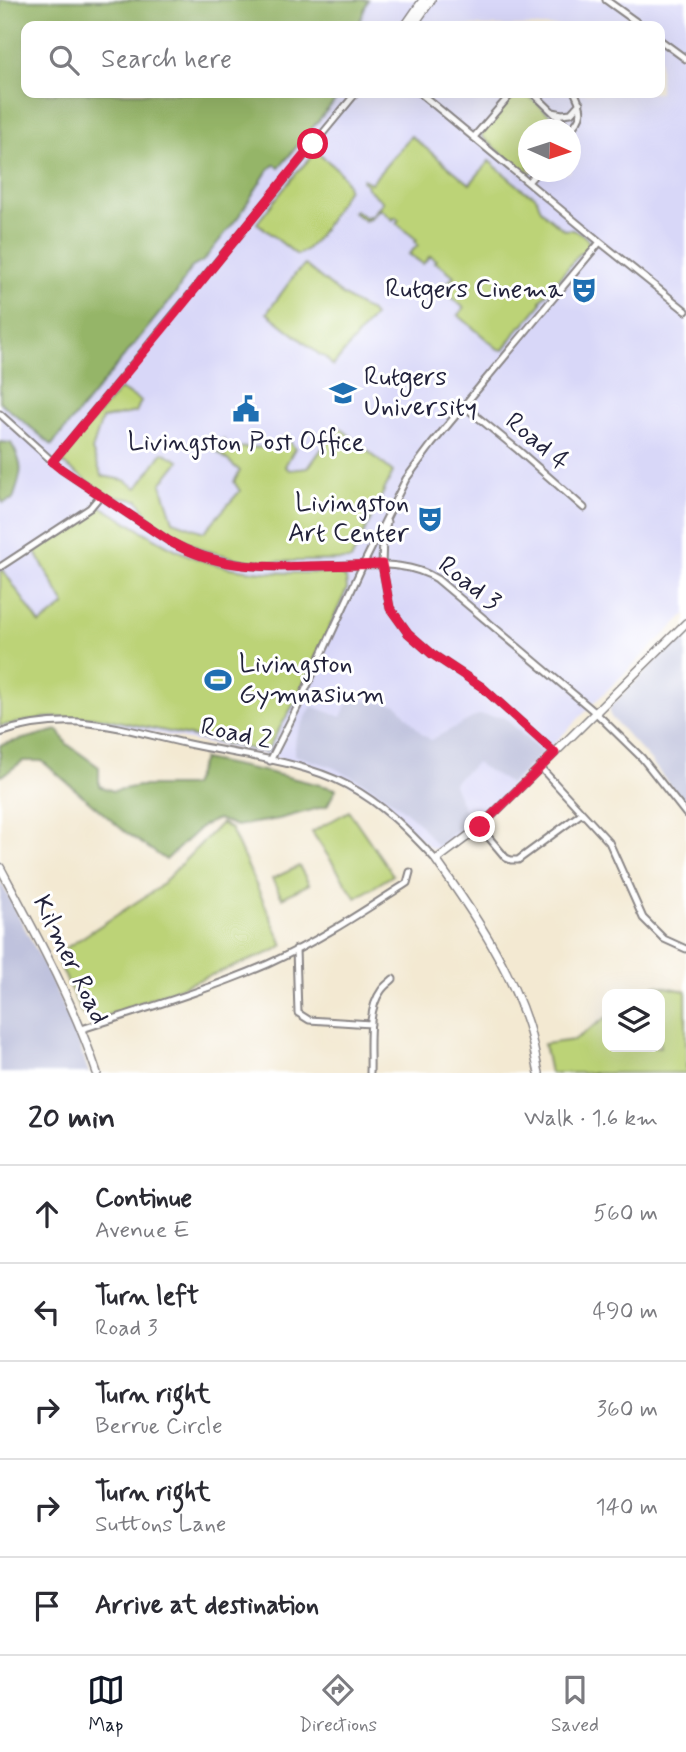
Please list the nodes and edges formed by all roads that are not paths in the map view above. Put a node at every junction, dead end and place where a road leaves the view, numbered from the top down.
1 (424, 0) edge
2 (431, 0) edge
3 (606, 0) edge
4 (409, 21) edge
5 (416, 21) edge
6 (635, 21) edge
7 (665, 44) edge
8 (686, 59) edge
9 (350, 98) edge
10 (426, 98) edge
11 (508, 98) edge
12 (538, 98) edge
13 (578, 98) edge
14 (580, 103) junction
15 (551, 111) junction
16 (560, 119) edge
17 (580, 119) edge
18 (474, 137) junction
19 (518, 174) edge
20 (528, 182) edge
21 (600, 242) junction
22 (686, 311) edge
23 (464, 406) junction
24 (0, 414) edge
25 (52, 462) junction
26 (100, 496) junction
27 (584, 508) dead end
28 (390, 511) junction
29 (382, 564) junction
30 (363, 565) junction
31 (0, 567) edge
32 (686, 623) edge
33 (596, 713) junction
34 (0, 733) edge
35 (555, 753) junction
36 (270, 761) junction
37 (541, 768) junction
38 (582, 813) junction
39 (686, 814) edge
40 (480, 827) junction
41 (436, 860) junction
42 (0, 867) edge
43 (410, 872) dead end
44 (296, 949) junction
45 (686, 950) edge
46 (393, 979) dead end
47 (371, 1024) junction
48 (82, 1029) junction
49 (97, 1073) edge
50 (370, 1073) edge
51 (539, 1073) edge

1 - 4 street
2 - 5 street
3 - 6 street
7 - 8 street
9 - 25 street
10 - 18 street
11 - 18 street
12 - 15 street
13 - 14 street
14 - 15 street
14 - 17 street
15 - 16 street
18 - 19 street
20 - 21 street
21 - 22 street
21 - 23 street
23 - 27 street, Road 4
23 - 28 street
24 - 25 street, Road 3
25 - 26 street, Road 3
26 - 30 street, Road 3
26 - 31 street
28 - 29 street
28 - 30 street
29 - 30 street, Road 3
29 - 33 street, Road 3
29 - 35 street
30 - 36 street
32 - 33 street
33 - 35 street
33 - 39 street, Road 3
34 - 36 street, Road 2
35 - 37 street
36 - 41 street, Road 2
37 - 38 street
37 - 40 street
38 - 40 street
38 - 45 street
40 - 41 street
41 - 51 street
42 - 48 street, Kilmer Road
43 - 44 street
44 - 47 street
44 - 48 street
46 - 47 street
47 - 50 street
48 - 49 street, Kilmer Road

